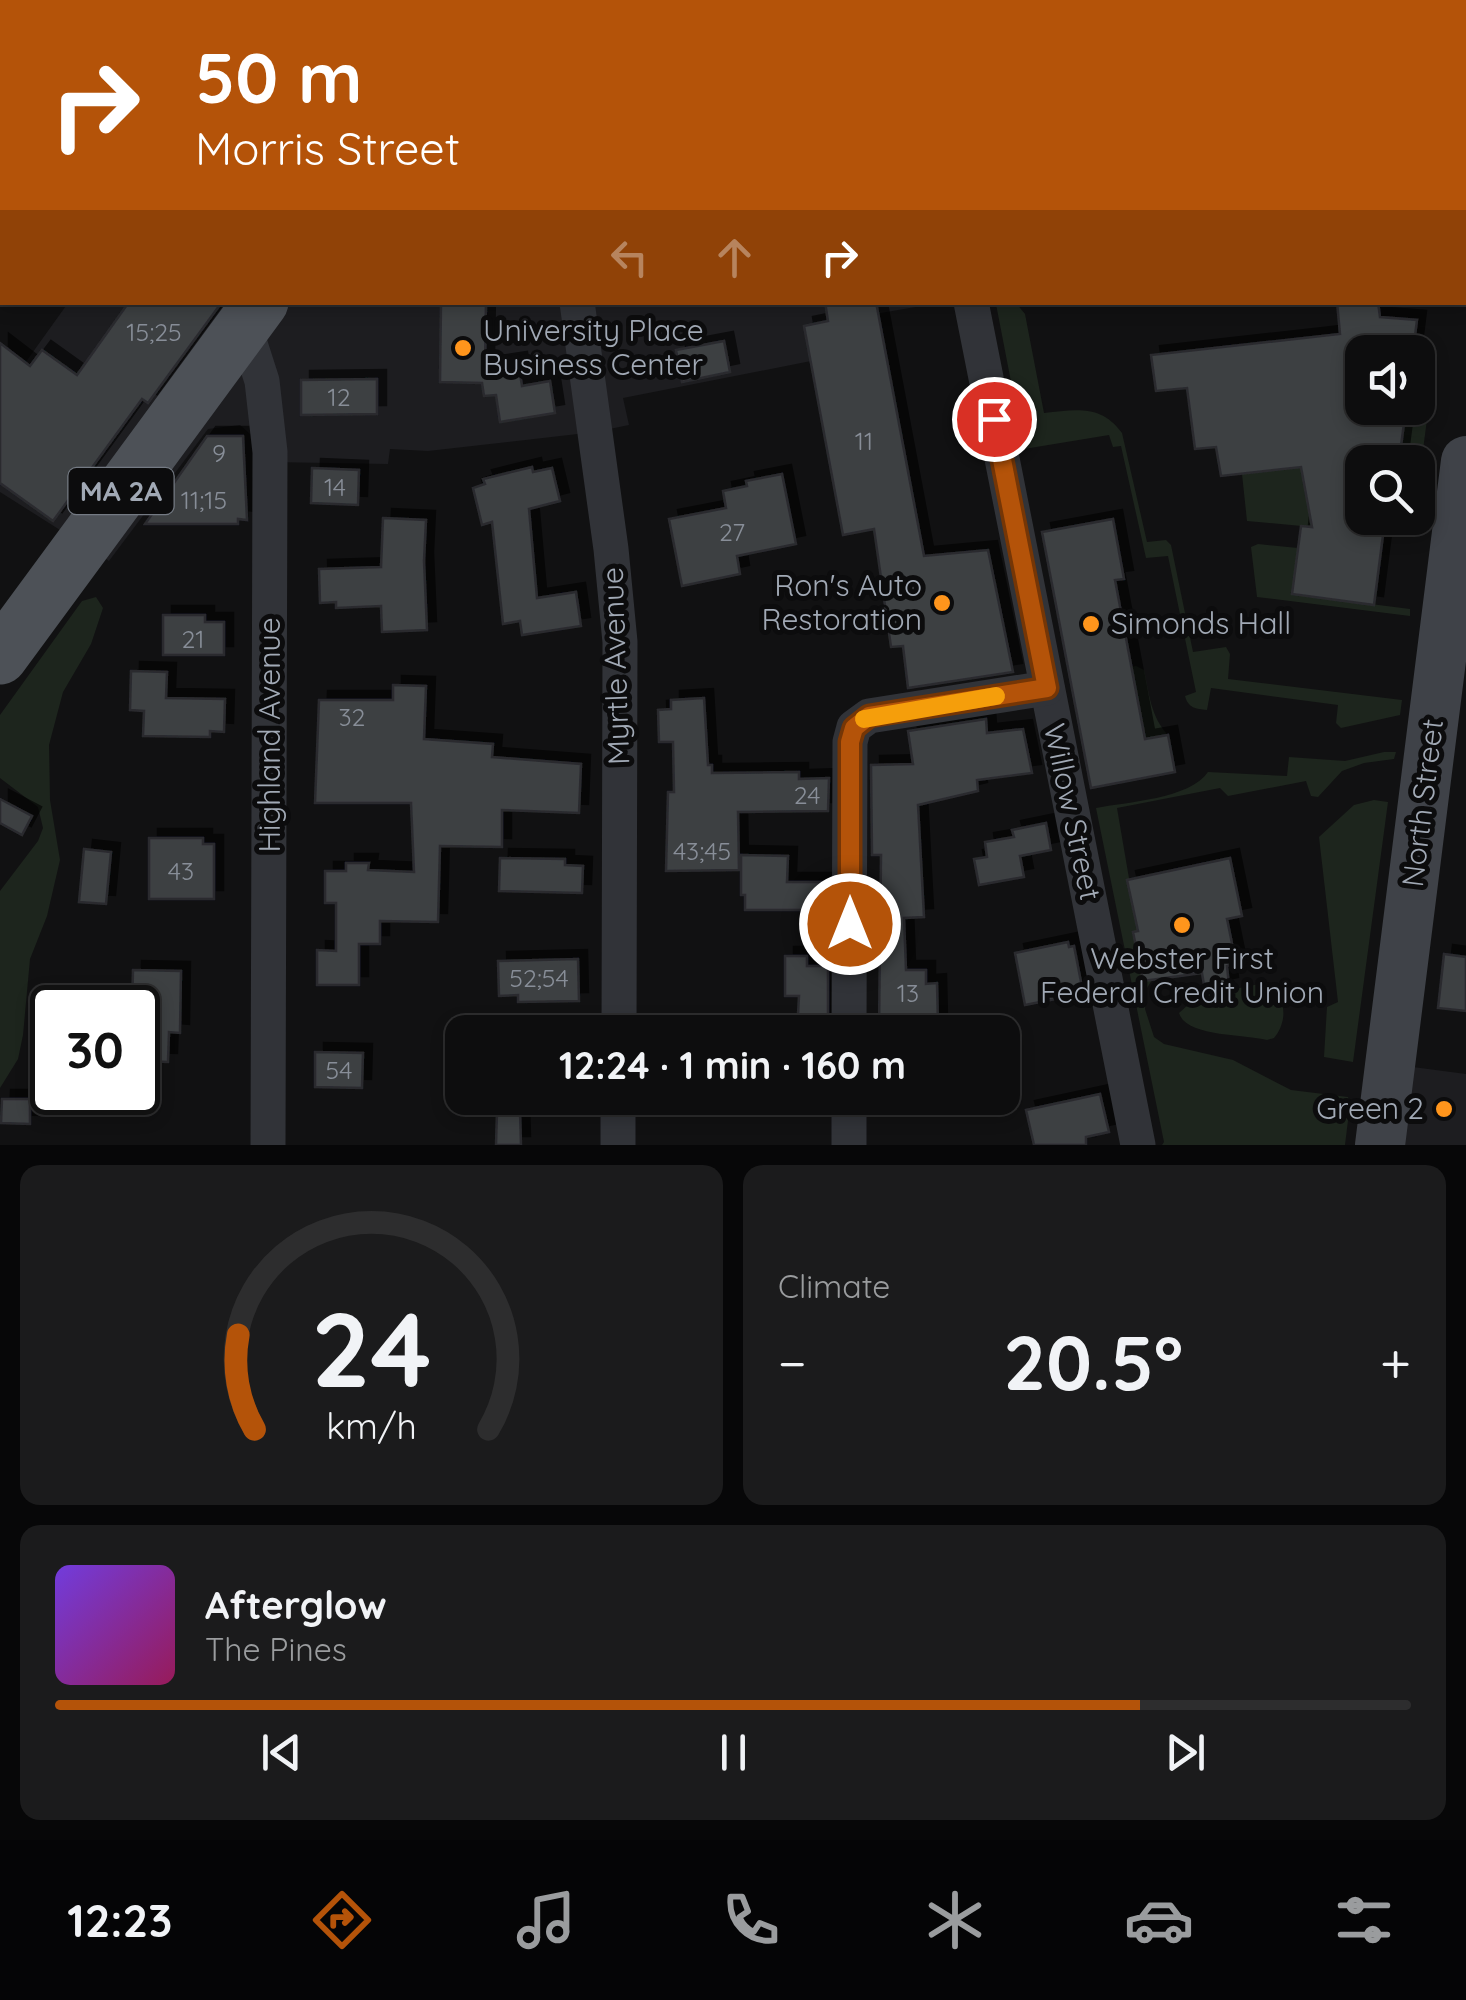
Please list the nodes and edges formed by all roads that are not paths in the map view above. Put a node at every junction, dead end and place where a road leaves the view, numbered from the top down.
1 (577, 305) edge
2 (971, 305) edge
3 (261, 311) edge
4 (1466, 461) edge
5 (0, 656) edge
6 (1047, 688) junction
7 (619, 1015) edge
8 (849, 1015) edge
9 (618, 1115) edge
10 (849, 1115) edge
11 (268, 1145) edge
12 (618, 1145) edge
13 (848, 1145) edge
14 (1138, 1145) edge
15 (1380, 1145) edge

1 - 7 street, Myrtle Avenue
2 - 6 street, Willow Street
3 - 5 main road, MA 2A
3 - 11 street, Highland Avenue
4 - 15 street, North Street
6 - 8 street
6 - 14 street, Willow Street
9 - 12 street
10 - 13 street

